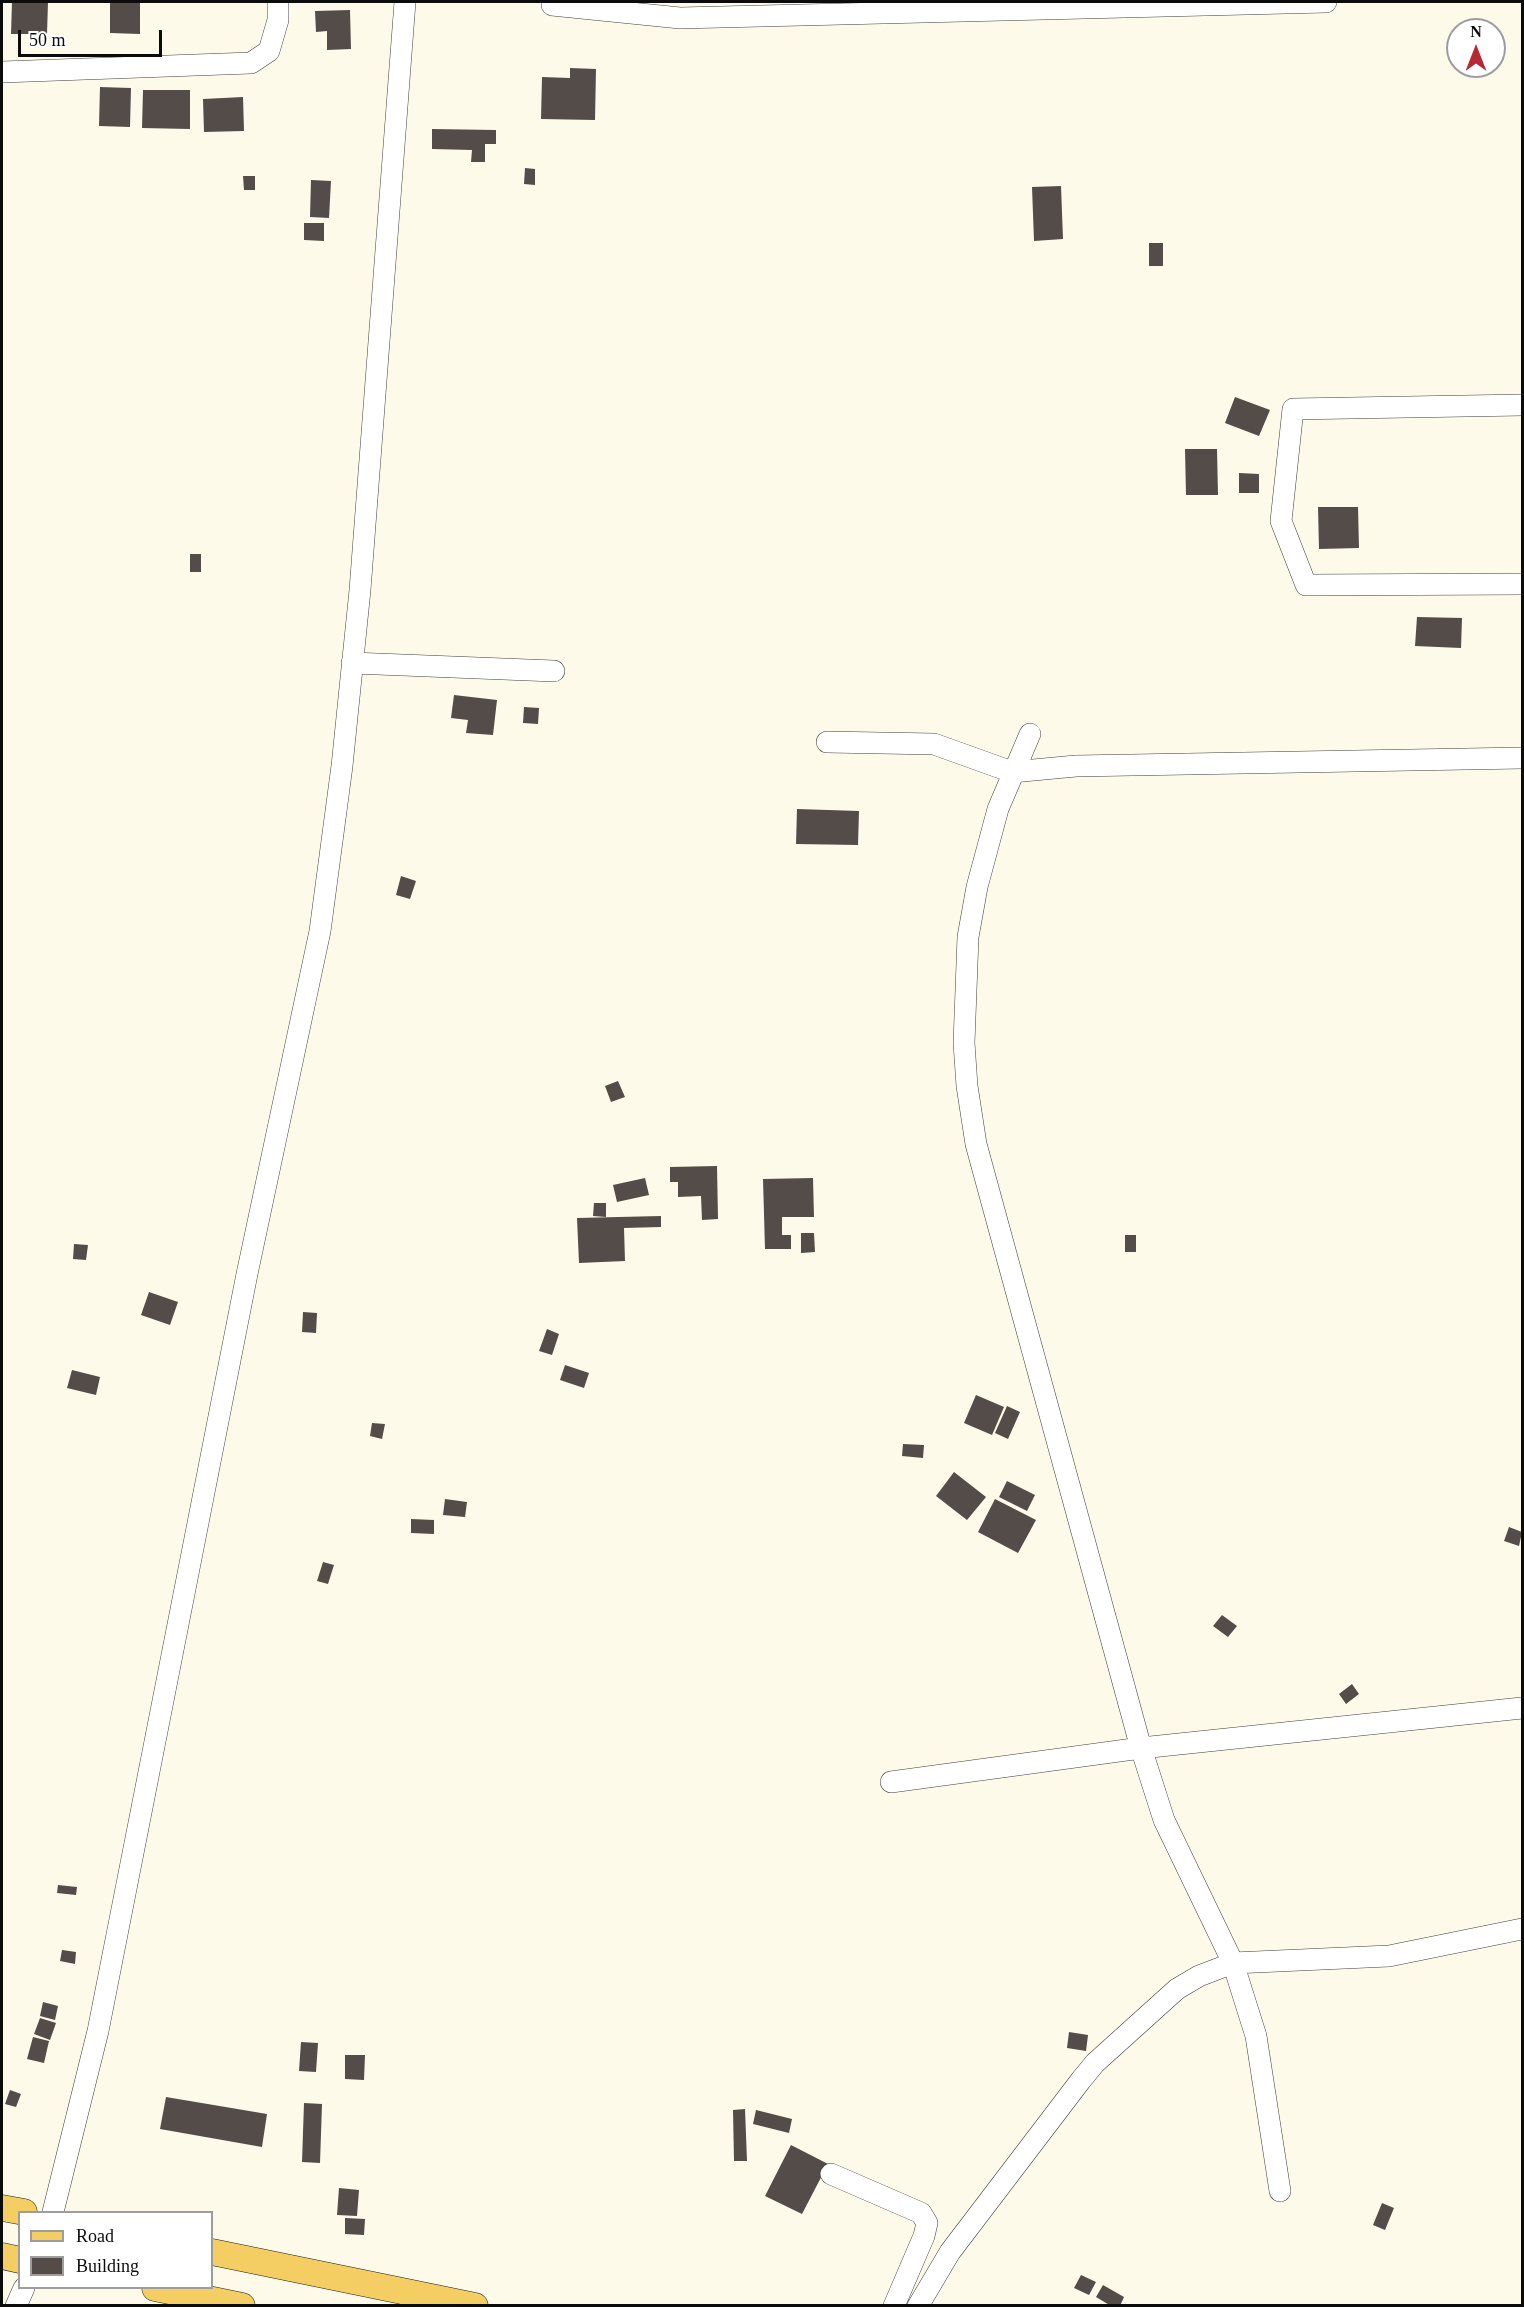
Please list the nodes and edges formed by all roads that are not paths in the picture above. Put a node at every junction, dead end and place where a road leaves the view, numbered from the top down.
1 (278, 2) edge
2 (405, 2) edge
3 (552, 2) edge
4 (1326, 2) edge
5 (734, 9) edge
6 (2, 72) edge
7 (1522, 405) edge
8 (1522, 584) edge
9 (352, 663) junction
10 (554, 671) dead end
11 (1030, 734) dead end
12 (827, 742) dead end
13 (1522, 758) edge
14 (1012, 772) junction
15 (1522, 1708) edge
16 (1141, 1748) junction
17 (891, 1782) dead end
18 (1522, 1929) edge
19 (1233, 1963) junction
20 (831, 2174) dead end
21 (1280, 2191) dead end
22 (2, 2208) edge
23 (18, 2211) edge
24 (52, 2211) edge
25 (213, 2252) edge
26 (2, 2256) edge
27 (18, 2260) edge
28 (24, 2289) edge
29 (160, 2289) edge
30 (16, 2306) edge
31 (242, 2306) edge
32 (475, 2306) edge
33 (894, 2306) edge
34 (918, 2306) edge

1 - 6 street
2 - 9 street
3 - 5 street
4 - 5 street
7 - 8 street
9 - 10 street
9 - 24 street
11 - 14 street
12 - 14 street
13 - 14 street
14 - 16 street
15 - 16 street
16 - 17 street
16 - 19 street
18 - 19 street
19 - 21 street
19 - 34 street
20 - 33 street
22 - 23 main road
25 - 32 main road
26 - 27 main road
28 - 30 street
29 - 31 main road

